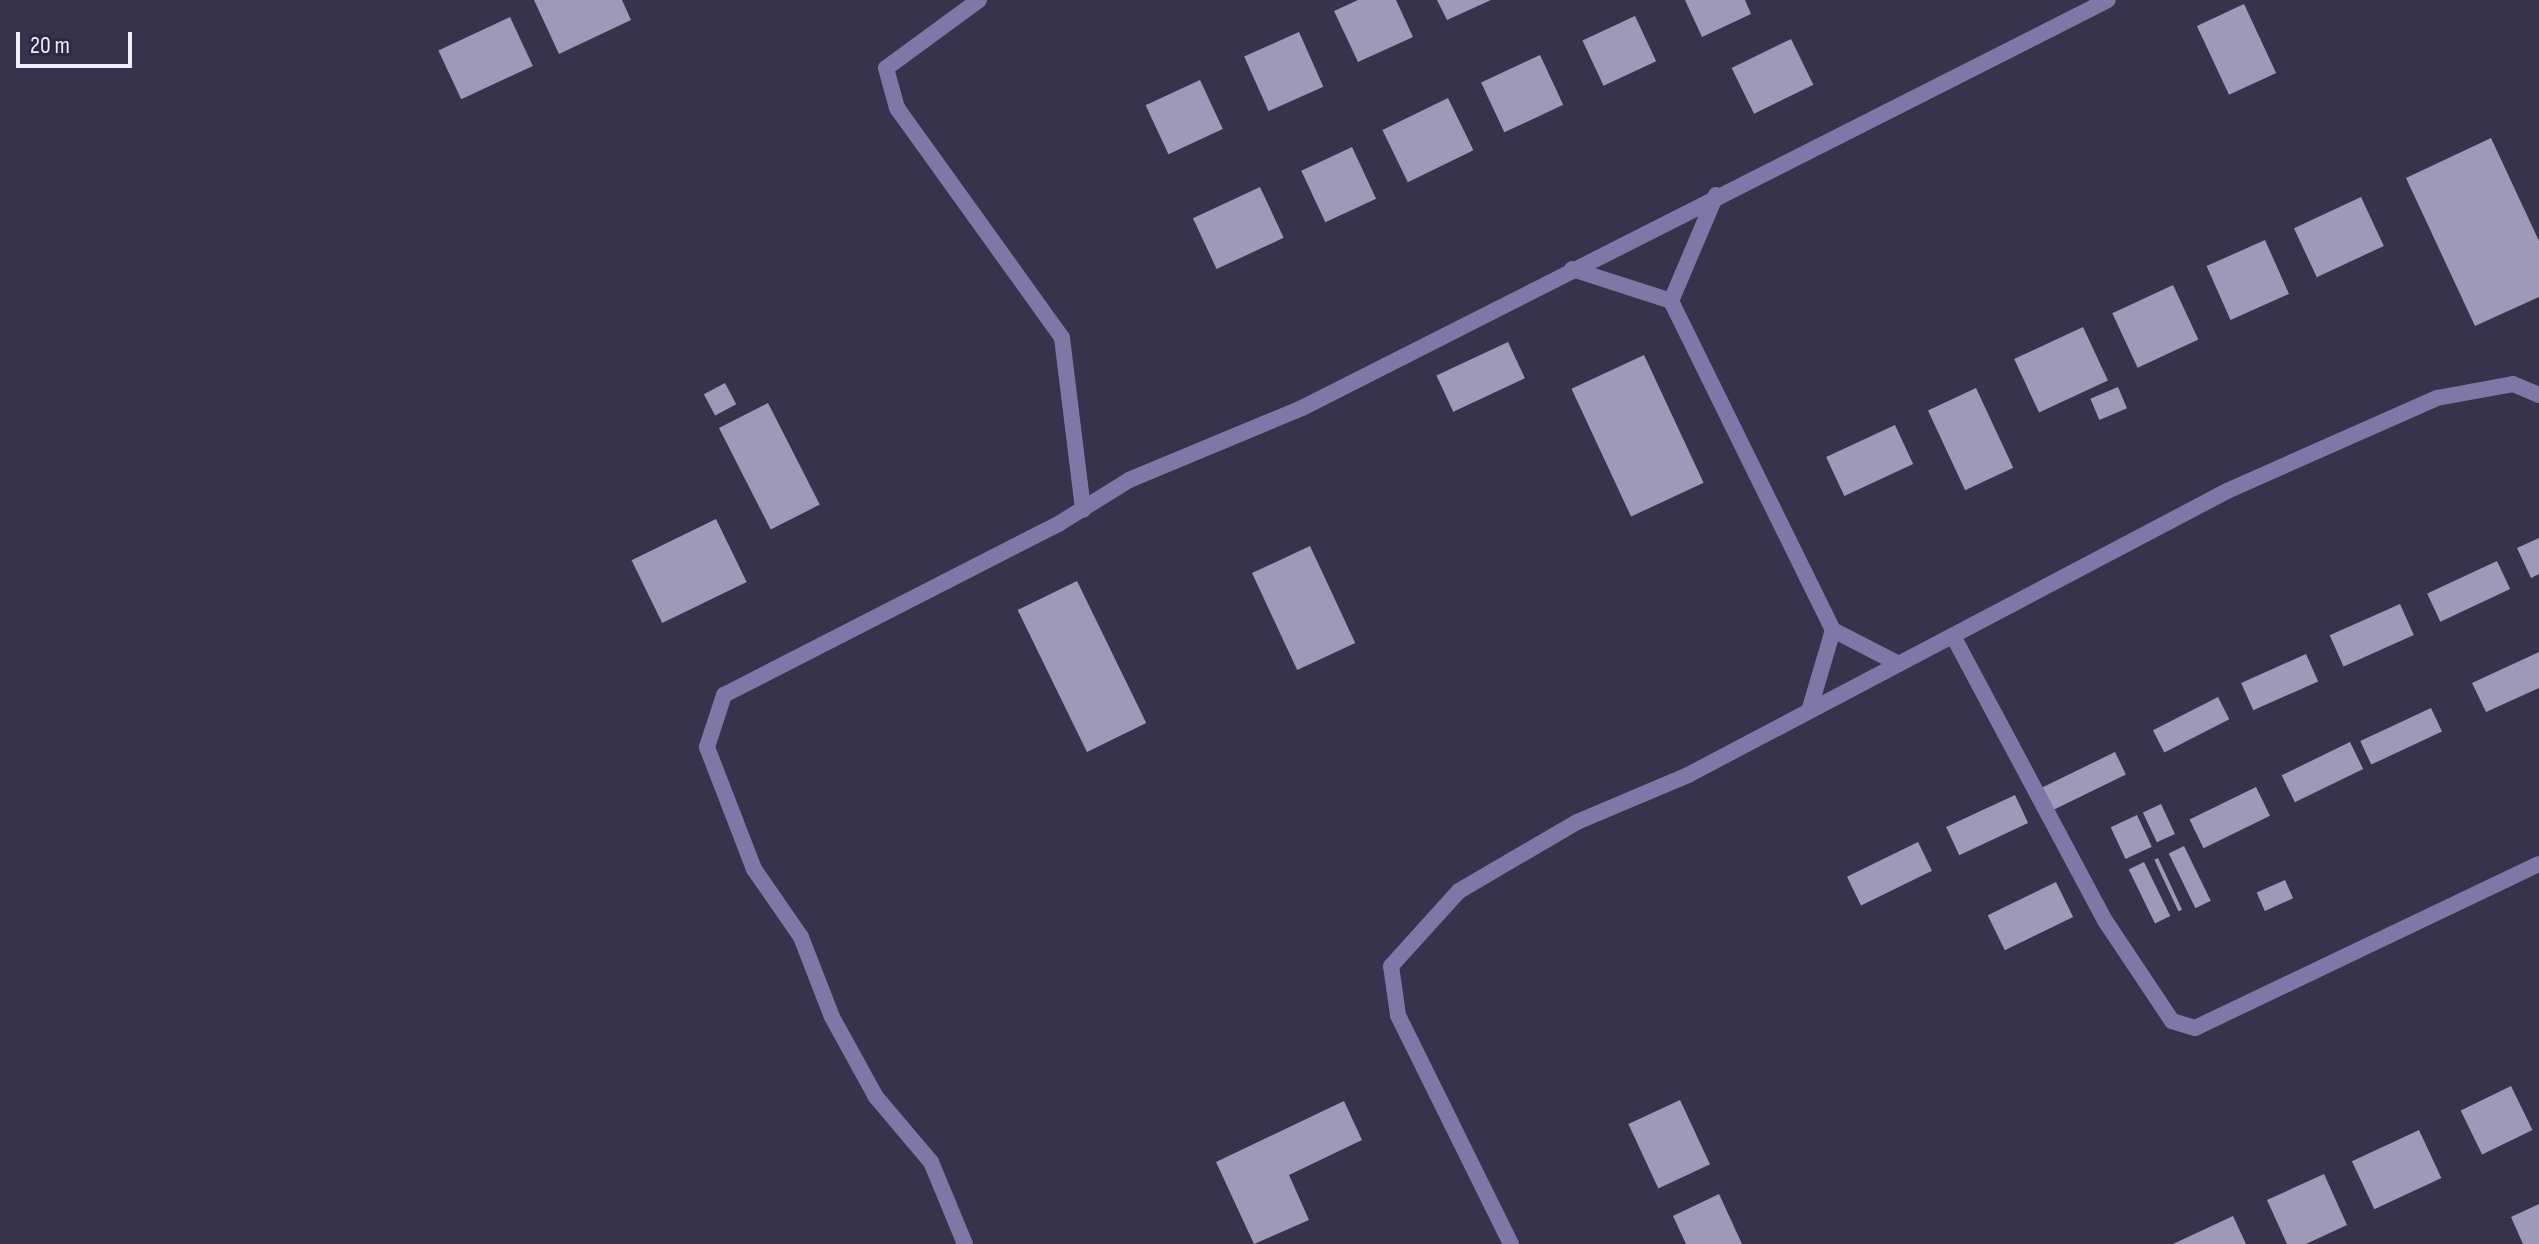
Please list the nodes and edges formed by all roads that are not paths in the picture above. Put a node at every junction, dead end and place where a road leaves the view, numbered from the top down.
1 (979, 0) edge
2 (2108, 0) edge
3 (1716, 195) junction
4 (1572, 269) junction
5 (1671, 301) junction
6 (2539, 395) edge
7 (1083, 510) junction
8 (1833, 630) junction
9 (1953, 636) junction
10 (1899, 664) junction
11 (1810, 708) junction
12 (2539, 864) edge
13 (965, 1244) edge
14 (1511, 1244) edge

1 - 7 street
2 - 3 street
3 - 4 street
3 - 5 street
4 - 5 street
4 - 7 street
5 - 8 street
6 - 9 street
7 - 13 street
8 - 10 street
8 - 11 street
9 - 10 street
9 - 12 street
10 - 11 street
11 - 14 street

